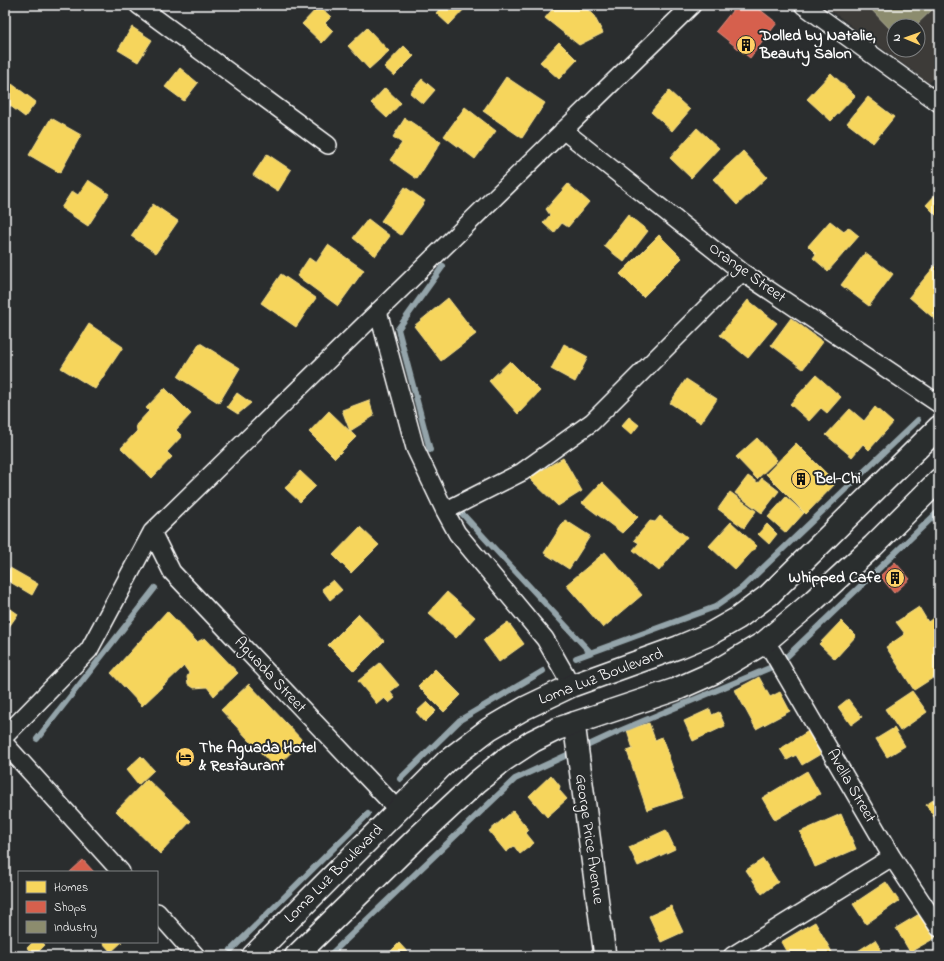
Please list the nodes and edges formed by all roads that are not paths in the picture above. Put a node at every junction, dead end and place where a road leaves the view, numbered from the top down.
1 (138, 5) edge
2 (692, 5) edge
3 (803, 5) edge
4 (939, 103) edge
5 (563, 130) junction
6 (328, 145) dead end
7 (742, 272) junction
8 (378, 311) junction
9 (939, 404) edge
10 (939, 427) edge
11 (936, 488) edge
12 (445, 511) junction
13 (152, 532) junction
14 (765, 642) junction
15 (571, 686) junction
16 (574, 723) junction
17 (5, 736) edge
18 (5, 744) edge
19 (398, 810) junction
20 (892, 857) junction
21 (119, 871) edge
22 (158, 913) edge
23 (939, 928) edge
24 (196, 956) edge
25 (253, 956) edge
26 (296, 956) edge
27 (605, 956) edge
28 (732, 956) edge

1 - 6 street
2 - 5 street
3 - 4 street
5 - 7 street, Orange Street
5 - 8 street
7 - 9 street, Orange Street
7 - 12 street
8 - 12 street
8 - 13 street
10 - 15 highway, Loma Luz Boulevard
11 - 14 highway, Loma Luz Boulevard
12 - 15 street
13 - 17 street
13 - 19 street, Aguada Street
14 - 16 highway, Loma Luz Boulevard
14 - 20 street, Avella Street
15 - 19 highway, Loma Luz Boulevard
16 - 26 highway, Loma Luz Boulevard
16 - 27 street, George Price Avenue
18 - 21 street
19 - 25 highway, Loma Luz Boulevard
20 - 23 street, Avella Street
20 - 28 street
22 - 24 street

